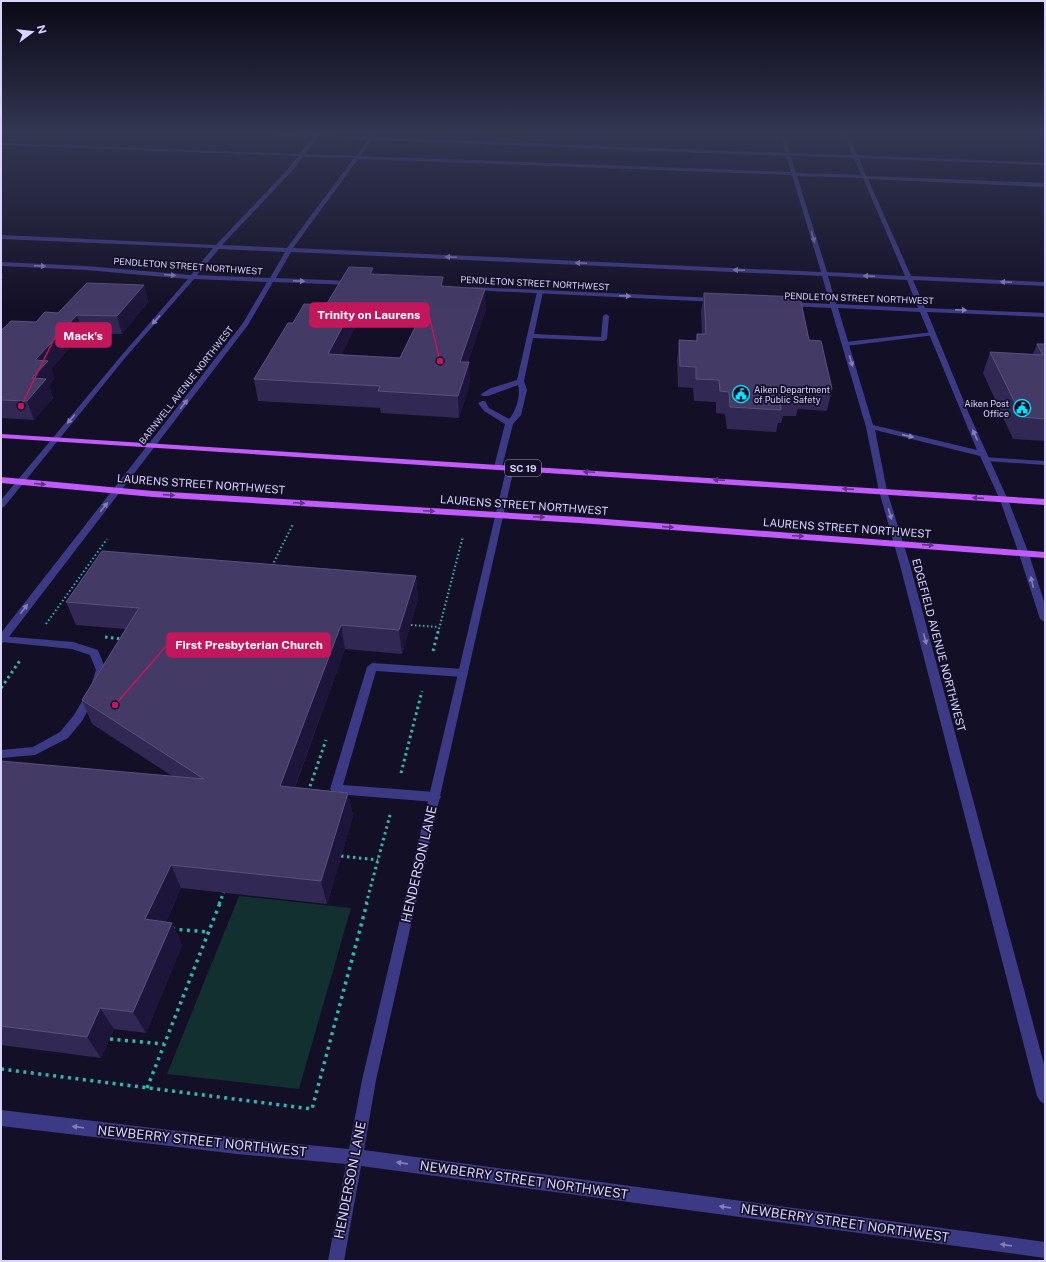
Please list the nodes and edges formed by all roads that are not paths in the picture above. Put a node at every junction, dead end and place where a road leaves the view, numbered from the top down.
1 (269, 192) edge
2 (332, 192) edge
3 (801, 192) edge
4 (871, 192) edge
5 (1, 236) edge
6 (218, 246) junction
7 (290, 248) junction
8 (1, 264) edge
9 (824, 274) junction
10 (192, 277) junction
11 (908, 277) junction
12 (270, 280) junction
13 (361, 284) edge
14 (1045, 284) edge
15 (464, 289) edge
16 (540, 292) junction
17 (725, 301) edge
18 (780, 304) edge
19 (834, 307) junction
20 (922, 310) junction
21 (1045, 315) edge
22 (606, 316) dead end
23 (933, 334) junction
24 (530, 336) junction
25 (846, 344) junction
26 (520, 381) junction
27 (485, 394) dead end
28 (482, 403) dead end
29 (509, 423) junction
30 (870, 426) junction
31 (1, 436) edge
32 (54, 439) junction
33 (152, 445) junction
34 (984, 456) junction
35 (1045, 463) edge
36 (504, 467) junction
37 (1, 480) edge
38 (20, 482) junction
39 (117, 491) junction
40 (883, 491) junction
41 (1004, 500) junction
42 (1045, 502) edge
43 (1, 506) edge
44 (500, 515) junction
45 (899, 543) junction
46 (1024, 554) junction
47 (1045, 555) edge
48 (1045, 619) edge
49 (1, 640) edge
50 (463, 673) junction
51 (1, 754) edge
52 (434, 797) junction
53 (1045, 1096) edge
54 (1, 1118) edge
55 (354, 1157) junction
56 (1045, 1250) edge
57 (336, 1261) edge

1 - 6 street
2 - 7 street, BARNWELL AVENUE NORTHWEST
3 -> 9 street, EDGEFIELD AVENUE NORTHWEST
4 - 11 street
5 - 6 street, PENDLETON STREET NORTHWEST
6 - 7 street, PENDLETON STREET NORTHWEST
6 - 10 street
9 -> 7 street, PENDLETON STREET NORTHWEST
7 - 12 street, BARNWELL AVENUE NORTHWEST
8 -> 10 street, PENDLETON STREET NORTHWEST
11 -> 9 street, PENDLETON STREET NORTHWEST
9 - 19 street, EDGEFIELD AVENUE NORTHWEST
10 - 12 street, PENDLETON STREET NORTHWEST
10 -> 32 street
14 -> 11 street, PENDLETON STREET NORTHWEST
11 - 20 street
12 -> 13 street, PENDLETON STREET NORTHWEST
33 -> 12 street, BARNWELL AVENUE NORTHWEST
15 - 16 street, PENDLETON STREET NORTHWEST
16 -> 17 street, PENDLETON STREET NORTHWEST
16 - 24 street, HENDERSON LANE
18 - 19 street, PENDLETON STREET NORTHWEST
19 - 20 street, PENDLETON STREET NORTHWEST
19 - 25 street, EDGEFIELD AVENUE NORTHWEST
20 -> 21 street, PENDLETON STREET NORTHWEST
20 - 23 street
22 - 24 street
23 - 25 street
34 -> 23 street
24 - 26 street, HENDERSON LANE
25 -> 30 street, EDGEFIELD AVENUE NORTHWEST
26 - 27 street
26 - 29 street, HENDERSON LANE
28 - 29 street
29 - 36 street, HENDERSON LANE
30 -> 34 street
30 - 40 street, EDGEFIELD AVENUE NORTHWEST
31 - 32 main road, SC 19
32 - 33 main road, SC 19
32 - 38 street
33 - 36 main road, SC 19
33 - 39 street, BARNWELL AVENUE NORTHWEST
34 - 35 street
34 - 41 street
40 -> 36 main road, SC 19
36 - 44 street, HENDERSON LANE
37 - 38 main road, LAURENS STREET NORTHWEST
38 -> 39 main road, LAURENS STREET NORTHWEST
38 - 43 street
39 -> 44 main road, LAURENS STREET NORTHWEST
49 -> 39 street, BARNWELL AVENUE NORTHWEST
41 -> 40 main road, SC 19
40 -> 45 street, EDGEFIELD AVENUE NORTHWEST
41 - 42 main road, SC 19
41 - 46 street
44 -> 45 main road, LAURENS STREET NORTHWEST
44 - 50 street, HENDERSON LANE
45 -> 46 main road, LAURENS STREET NORTHWEST
45 -> 53 street, EDGEFIELD AVENUE NORTHWEST
46 - 47 main road, LAURENS STREET NORTHWEST
48 -> 46 street
49 - 51 street
50 - 52 street, HENDERSON LANE
50 - 52 street
52 - 55 street, HENDERSON LANE
55 -> 54 street, NEWBERRY STREET NORTHWEST
56 -> 55 street, NEWBERRY STREET NORTHWEST
55 - 57 street, HENDERSON LANE

